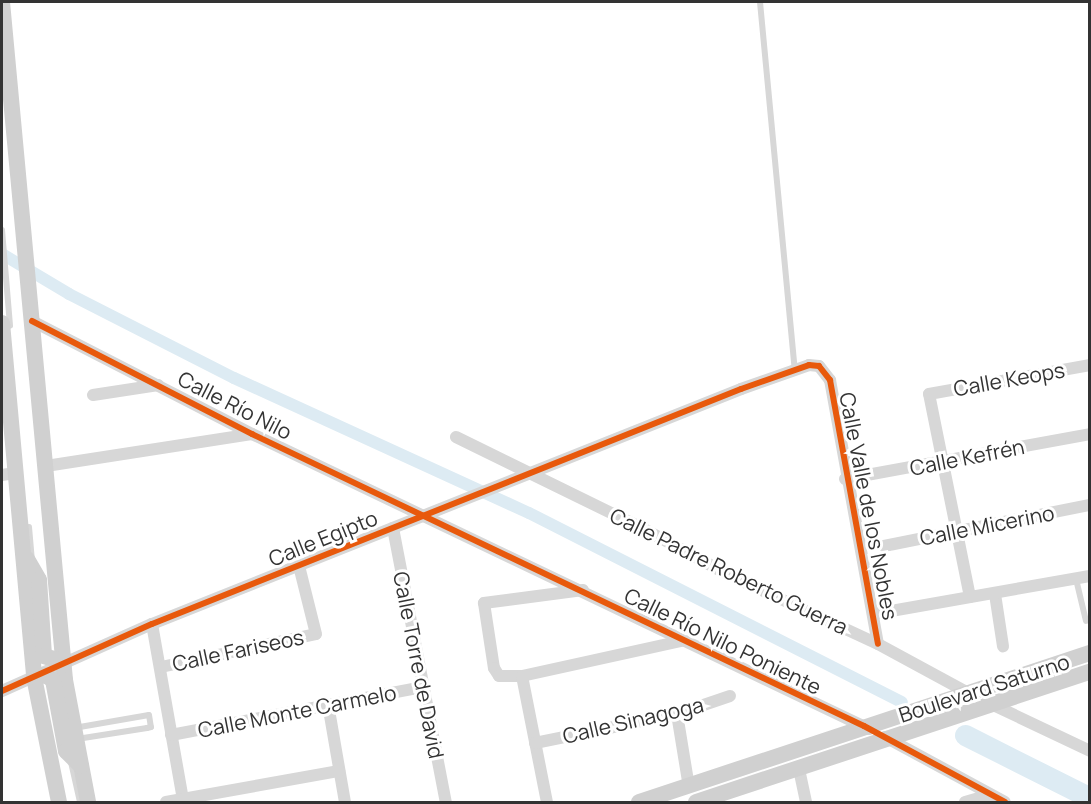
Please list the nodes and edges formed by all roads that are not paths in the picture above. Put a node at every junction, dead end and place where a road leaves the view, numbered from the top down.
1 (2, 2) edge
2 (760, 2) edge
3 (2, 69) edge
4 (7, 122) edge
5 (2, 230) edge
6 (2, 237) edge
7 (25, 274) junction
8 (32, 321) junction
9 (2, 323) edge
10 (2, 346) edge
11 (1089, 365) edge
12 (795, 369) junction
13 (158, 385) junction
14 (93, 395) dead end
15 (5, 407) edge
16 (252, 434) junction
17 (1089, 434) edge
18 (456, 437) dead end
19 (942, 461) junction
20 (46, 466) junction
21 (529, 473) junction
22 (8, 474) edge
23 (845, 479) junction
24 (1089, 505) edge
25 (424, 515) junction
26 (393, 528) junction
27 (957, 531) junction
28 (884, 546) dead end
29 (28, 560) junction
30 (299, 566) junction
31 (1089, 576) edge
32 (1076, 579) junction
33 (584, 590) junction
34 (995, 594) junction
35 (970, 597) junction
36 (874, 614) junction
37 (1086, 621) dead end
38 (152, 624) junction
39 (681, 641) junction
40 (878, 644) junction
41 (1002, 646) dead end
42 (1089, 653) edge
43 (160, 667) junction
44 (49, 669) junction
45 (1089, 672) edge
46 (522, 676) junction
47 (423, 687) junction
48 (2, 691) edge
49 (968, 694) junction
50 (730, 696) dead end
51 (328, 704) junction
52 (993, 705) junction
53 (676, 714) junction
54 (864, 726) junction
55 (75, 734) junction
56 (171, 735) junction
57 (888, 739) junction
58 (536, 743) junction
59 (1089, 750) edge
60 (76, 763) junction
61 (799, 769) junction
62 (339, 771) junction
63 (692, 795) edge
64 (990, 795) junction
65 (183, 799) junction
66 (58, 802) edge
67 (65, 802) edge
68 (80, 802) edge
69 (88, 802) edge
70 (166, 802) edge
71 (345, 802) edge
72 (446, 802) edge
73 (547, 802) edge
74 (639, 802) edge
75 (806, 802) edge
76 (965, 802) edge
77 (1005, 802) edge

1 - 4 main road
2 - 12 lane
3 - 4 lane
4 - 7 main road
5 - 6 lane
6 - 29 lane
7 - 8 main road
7 - 44 lane
8 - 13 street, Calle Río Nilo
8 - 20 main road
9 - 10 main road
10 - 15 main road
11 - 19 street, Calle Keops
12 - 21 street, Calle Egipto
12 - 23 street, Calle Valle de los Nobles
13 - 14 street
13 - 16 street, Calle Río Nilo
15 - 22 main road
16 - 20 street
16 - 25 street, Calle Río Nilo
17 - 19 street, Calle Kefrén
18 - 21 street, Calle Padre Roberto Guerra
19 - 23 street, Calle Kefrén
19 - 27 street
20 - 44 main road
21 - 25 street, Calle Egipto
21 - 40 street, Calle Padre Roberto Guerra
22 - 29 main road
23 - 36 street, Calle Valle de los Nobles
24 - 27 street, Calle Micerino
25 - 26 street, Calle Egipto
25 - 33 street, Calle Río Nilo Poniente
26 - 30 street, Calle Egipto
26 - 47 street, Calle Torre de David
27 - 28 street, Calle Micerino
27 - 35 street
29 - 44 main road
29 - 44 main road
30 - 38 street, Calle Egipto
30 - 43 street, Calle Fariseos
31 - 32 street
32 - 34 street
32 - 37 lane
33 - 39 street, Calle Río Nilo Poniente
33 - 46 street
34 - 35 street
34 - 41 street
35 - 36 street
36 - 40 street, Calle Valle de los Nobles
38 - 43 street
38 - 44 street, Calle Egipto
39 - 46 street
39 - 54 street, Calle Río Nilo Poniente
40 - 49 street, Calle Padre Roberto Guerra
42 - 49 main road, Boulevard Saturno
43 - 56 street
44 - 48 street, Calle Egipto
44 - 55 main road
44 - 60 main road
44 - 66 main road
44 - 67 lane
45 - 52 main road, Boulevard Saturno
46 - 58 street
47 - 51 street, Calle Monte Carmelo
47 - 72 street, Calle Torre de David
49 - 52 street, Calle Padre Roberto Guerra
49 - 54 main road, Boulevard Saturno
50 - 53 street, Calle Sinagoga
51 - 56 street, Calle Monte Carmelo
51 - 62 street
52 - 57 main road, Boulevard Saturno
52 - 59 street, Calle Padre Roberto Guerra
53 - 58 street, Calle Sinagoga
53 - 63 street
54 - 57 street, Calle Río Nilo Poniente
54 - 63 main road, Boulevard Saturno
55 - 55 lane
55 - 60 main road
56 - 65 street
57 - 61 main road, Boulevard Saturno
57 - 64 street, Calle Río Nilo Poniente
58 - 73 street
60 - 68 lane
60 - 69 main road
61 - 63 main road, Boulevard Saturno
61 - 75 street
62 - 65 street
62 - 71 street
63 - 74 main road, Boulevard Saturno
64 - 76 street
64 - 77 street, Calle Río Nilo Poniente
65 - 70 street

